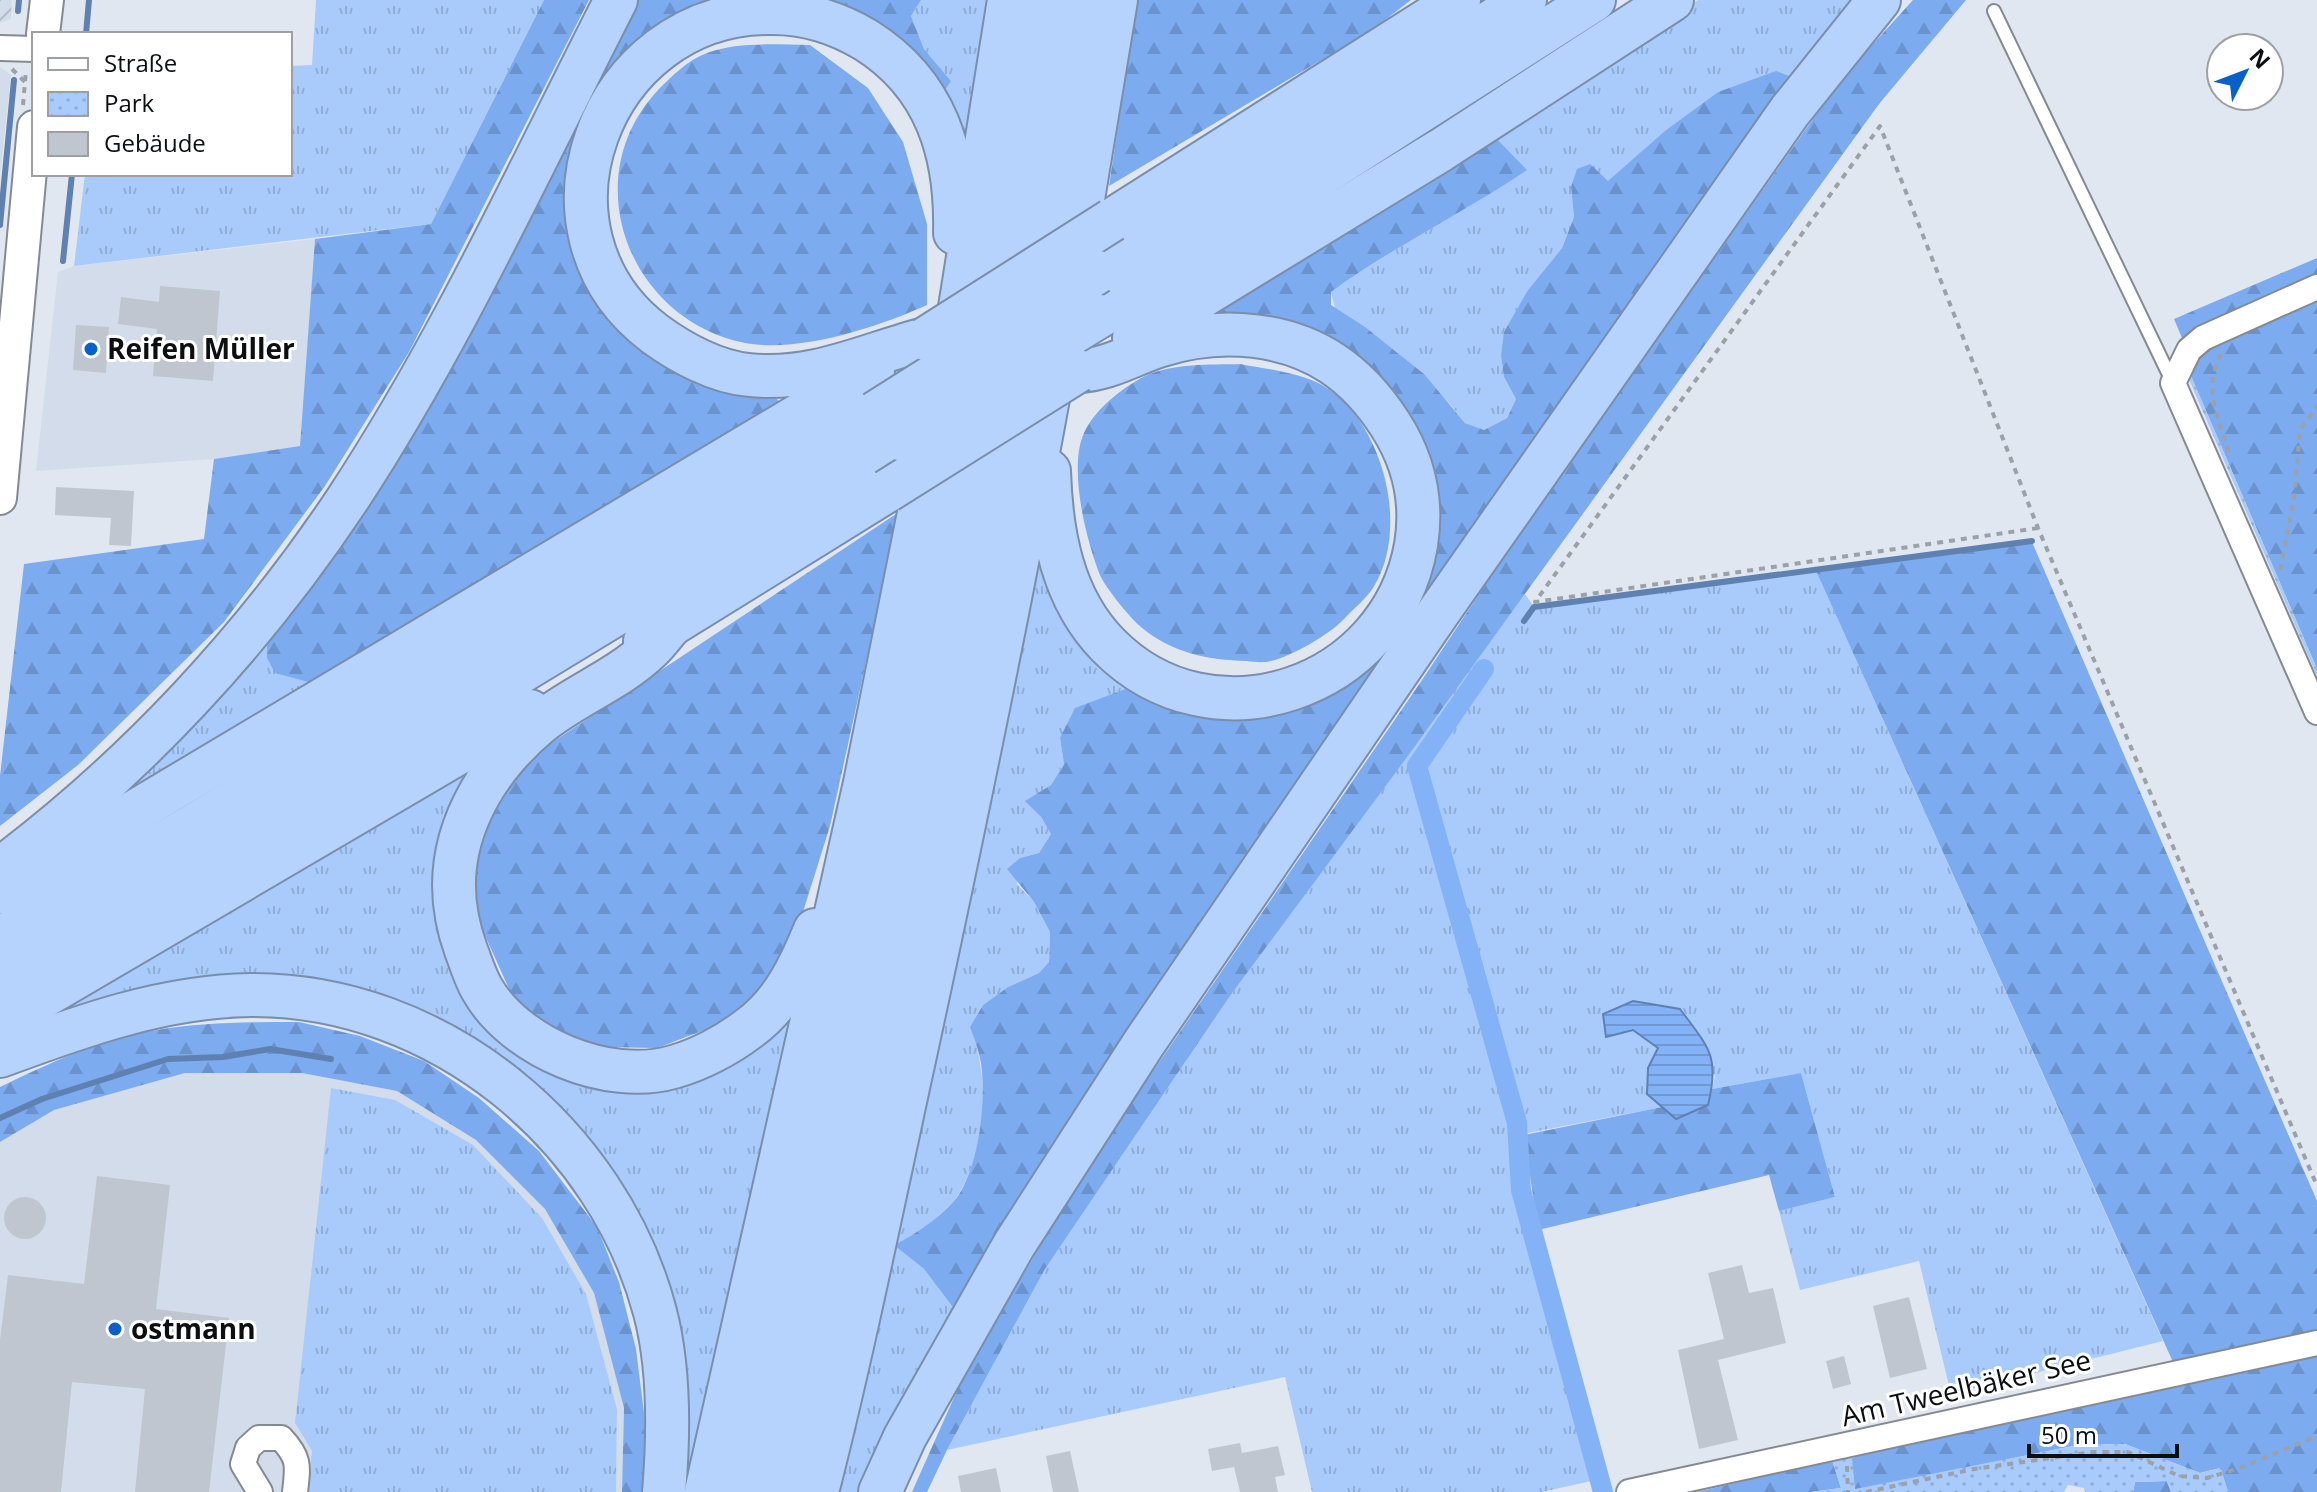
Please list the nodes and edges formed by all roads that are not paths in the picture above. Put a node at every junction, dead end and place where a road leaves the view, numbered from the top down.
1 (47, 0) edge
2 (616, 0) edge
3 (1009, 0) edge
4 (1046, 0) edge
5 (1081, 0) edge
6 (1116, 0) edge
7 (1433, 0) edge
8 (1459, 0) edge
9 (1525, 0) edge
10 (1594, 0) edge
11 (1672, 0) edge
12 (1879, 0) edge
13 (1994, 11) dead end
14 (43, 32) edge
15 (32, 50) edge
16 (6, 58) edge
17 (1314, 94) junction
18 (32, 149) edge
19 (2317, 287) edge
20 (960, 313) junction
21 (925, 339) junction
22 (1078, 371) junction
23 (2173, 383) junction
24 (1046, 411) junction
25 (888, 426) junction
26 (0, 498) edge
27 (670, 626) junction
28 (2317, 712) edge
29 (865, 783) junction
30 (0, 869) edge
31 (0, 892) edge
32 (0, 938) edge
33 (0, 981) edge
34 (0, 1022) edge
35 (0, 1056) edge
36 (2317, 1343) edge
37 (260, 1492) edge
38 (295, 1492) edge
39 (664, 1492) edge
40 (706, 1492) edge
41 (740, 1492) edge
42 (777, 1492) edge
43 (817, 1492) edge
44 (880, 1492) edge
45 (1629, 1492) edge

1 - 14 main road
2 - 30 highway
3 - 20 highway
4 - 41 highway
5 - 42 highway
6 - 24 highway
7 - 17 highway
8 - 17 highway
9 - 25 highway, bridge
10 - 25 highway, bridge
11 - 22 highway
12 - 44 highway
13 - 23 lane
15 - 16 street
17 - 21 highway, bridge
18 - 26 main road
19 - 23 street
20 - 21 highway
20 - 29 highway
21 - 31 highway
22 - 24 highway
22 - 27 highway, bridge
23 - 28 street
24 - 43 highway
25 - 32 highway
25 - 33 highway
27 - 29 highway
27 - 34 highway
29 - 40 highway
35 - 39 highway
36 - 45 street, Am Tweelbäker See
37 - 38 street

